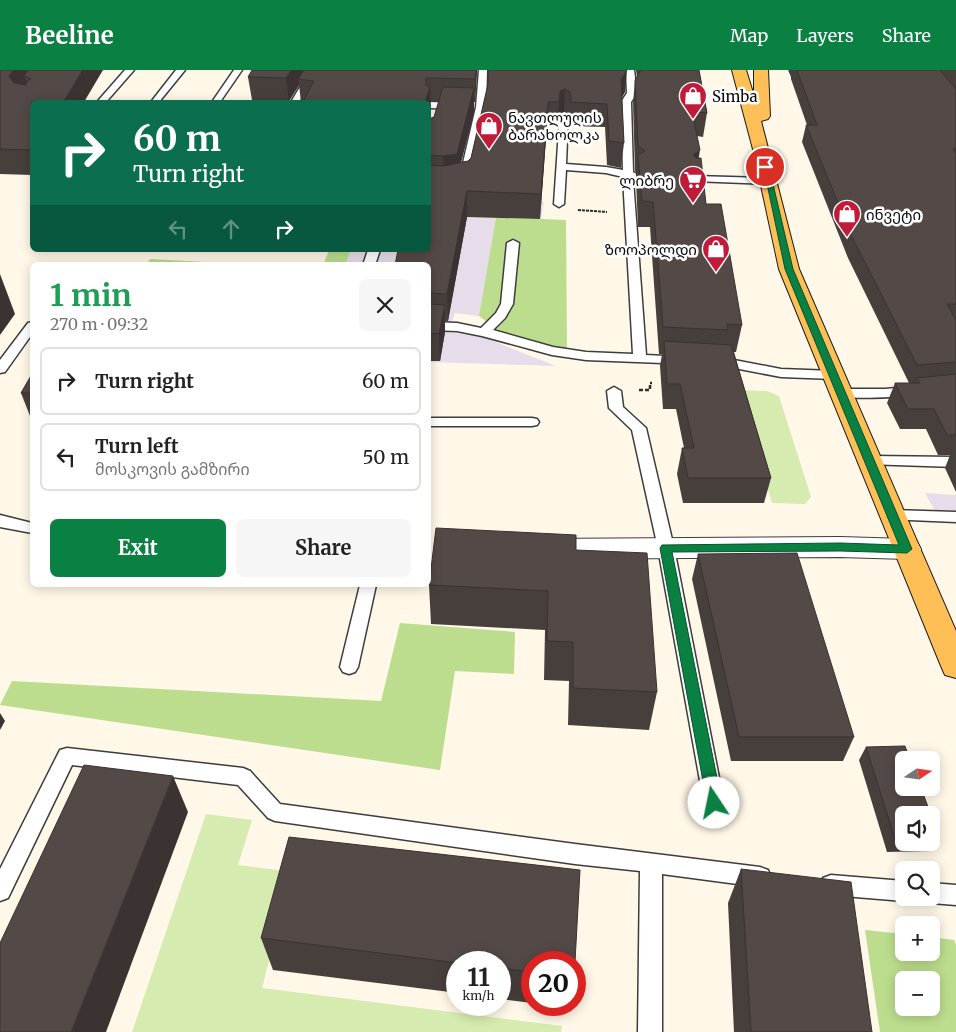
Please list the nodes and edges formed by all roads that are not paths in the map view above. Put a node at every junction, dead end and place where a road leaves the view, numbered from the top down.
1 (130, 70) edge
2 (181, 70) edge
3 (238, 70) edge
4 (314, 70) edge
5 (483, 70) edge
6 (630, 70) edge
7 (739, 70) edge
8 (761, 70) edge
9 (103, 100) edge
10 (157, 100) edge
11 (217, 100) edge
12 (296, 100) edge
13 (481, 107) junction
14 (434, 108) edge
15 (563, 117) edge
16 (762, 153) junction
17 (562, 168) junction
18 (632, 176) junction
19 (696, 179) edge
20 (768, 181) junction
21 (431, 185) edge
22 (559, 204) road end
23 (629, 213) joint
24 (512, 243) dead end
25 (431, 326) edge
26 (30, 329) edge
27 (484, 332) junction
28 (640, 359) junction
29 (0, 369) edge
30 (837, 384) junction
31 (956, 387) edge
32 (614, 390) dead end
33 (431, 422) edge
34 (532, 422) dead end
35 (870, 461) junction
36 (956, 462) edge
37 (892, 515) junction
38 (956, 517) edge
39 (1, 524) edge
40 (30, 528) edge
41 (666, 548) junction
42 (515, 549) edge
43 (907, 549) junction
44 (368, 587) edge
45 (956, 666) edge
46 (349, 667) dead end
47 (714, 803) dead end
48 (651, 862) junction
49 (783, 880) edge
50 (811, 883) edge
51 (895, 890) edge
52 (0, 892) edge
53 (940, 894) edge
54 (956, 895) edge
55 (650, 1032) edge

1 - 9 lane
2 - 10 lane
3 - 11 lane
4 - 12 lane
5 - 13 lane
6 - 18 lane
7 - 16 main road
8 - 16 main road
13 - 14 lane
13 - 21 lane
15 - 17 lane
16 - 20 main road
17 - 18 lane
17 - 22 lane
18 - 23 lane
19 - 20 lane
20 - 30 main road
23 - 28 lane
24 - 27 lane
25 - 27 lane
26 - 29 lane
27 - 28 lane
28 - 30 lane
30 - 31 lane
30 - 35 main road
32 - 41 lane
33 - 34 lane
35 - 36 lane
35 - 37 main road
37 - 38 lane
37 - 43 main road
39 - 40 lane
41 - 42 street
41 - 43 street
41 - 47 lane
43 - 45 main road
44 - 46 lane
48 - 49 lane
48 - 52 lane
48 - 55 lane
50 - 51 lane
53 - 54 lane

